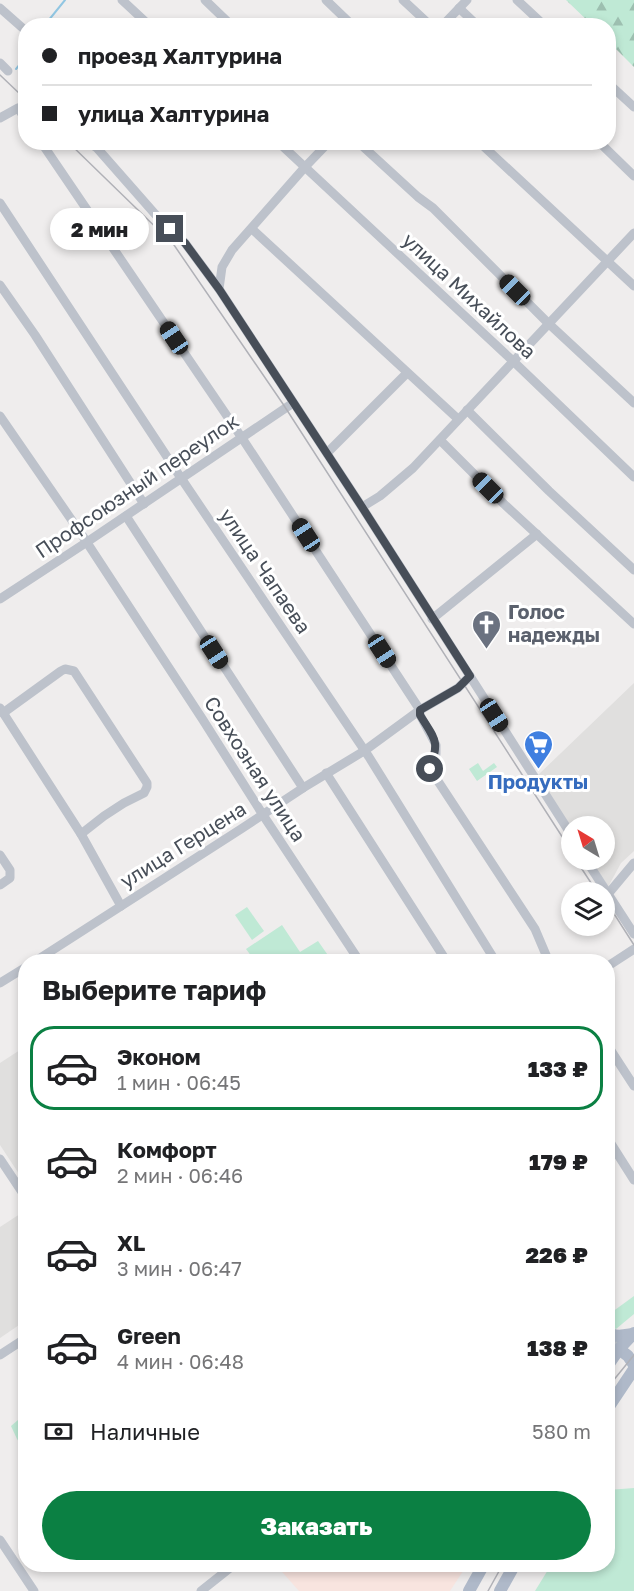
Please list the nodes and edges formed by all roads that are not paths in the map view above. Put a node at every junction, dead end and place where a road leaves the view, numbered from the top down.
1 (122, 0) edge
2 (205, 0) edge
3 (326, 0) edge
4 (403, 0) edge
5 (467, 0) edge
6 (517, 0) edge
7 (0, 8) edge
8 (459, 8) junction
9 (141, 18) edge
10 (224, 18) edge
11 (345, 18) edge
12 (422, 18) edge
13 (450, 18) edge
14 (470, 18) edge
15 (536, 18) edge
16 (18, 24) edge
17 (0, 63) edge
18 (8, 71) dead end
19 (616, 90) edge
20 (634, 107) edge
21 (18, 108) edge
22 (0, 118) edge
23 (46, 150) edge
24 (99, 150) edge
25 (287, 150) edge
26 (321, 150) edge
27 (367, 150) edge
28 (488, 150) edge
29 (607, 150) edge
30 (305, 167) junction
31 (634, 176) edge
32 (0, 203) edge
33 (252, 229) junction
34 (634, 233) edge
35 (608, 262) junction
36 (0, 285) edge
37 (634, 286) edge
38 (219, 289) junction
39 (548, 323) junction
40 (513, 361) junction
41 (407, 373) junction
42 (293, 403) junction
43 (634, 403) edge
44 (467, 410) junction
45 (0, 416) edge
46 (458, 419) junction
47 (242, 438) junction
48 (440, 440) junction
49 (327, 453) junction
50 (634, 477) edge
51 (181, 478) junction
52 (144, 504) junction
53 (362, 507) junction
54 (126, 516) junction
55 (537, 534) junction
56 (87, 542) junction
57 (634, 570) edge
58 (0, 599) edge
59 (432, 619) junction
60 (634, 624) edge
61 (470, 676) junction
62 (2, 710) edge
63 (420, 710) junction
64 (364, 751) junction
65 (326, 773) junction
66 (303, 788) junction
67 (263, 815) junction
68 (561, 819) edge
69 (81, 834) junction
70 (0, 855) edge
71 (634, 863) edge
72 (0, 885) edge
73 (615, 886) edge
74 (615, 905) edge
75 (121, 906) junction
76 (634, 934) edge
77 (634, 949) edge
78 (46, 954) edge
79 (355, 954) edge
80 (442, 954) edge
81 (491, 954) edge
82 (546, 954) edge
83 (615, 961) edge
84 (18, 972) edge
85 (0, 983) edge
86 (615, 1057) edge
87 (634, 1086) edge
88 (615, 1149) edge
89 (0, 1159) edge
90 (634, 1180) edge
91 (18, 1187) edge
92 (634, 1334) edge
93 (615, 1335) edge
94 (18, 1343) edge
95 (615, 1346) edge
96 (619, 1349) junction
97 (0, 1355) edge
98 (615, 1355) edge
99 (634, 1367) edge
100 (615, 1397) edge
101 (0, 1540) edge
102 (18, 1567) edge
103 (21, 1572) edge
104 (225, 1572) edge
105 (480, 1572) edge
106 (511, 1572) edge
107 (34, 1591) edge
108 (201, 1591) edge
109 (469, 1591) edge
110 (500, 1591) edge

1 - 9 street
2 - 10 street
3 - 11 street
4 - 12 street
5 - 8 street
6 - 15 street
7 - 16 street
8 - 13 street
8 - 14 street
17 - 18 street
19 - 20 street
21 - 22 street
23 - 47 street
24 - 38 street
25 - 30 street, улица Михайлова
26 - 30 street
27 - 39 street
28 - 35 street
29 - 31 street
30 - 33 street
30 - 40 street, улица Михайлова
32 - 51 street, улица Чапаева
33 - 38 street
33 - 41 street
34 - 35 street
35 - 37 street
35 - 39 street
36 - 52 street
38 - 42 street
39 - 40 street
39 - 43 street
40 - 44 street
40 - 50 street, улица Михайлова
41 - 46 street
41 - 49 street
42 - 47 street, Профсоюзный переулок
42 - 49 street
44 - 46 street
44 - 57 street
45 - 56 street, Совхозная улица
46 - 48 street
47 - 51 street, Профсоюзный переулок
47 - 63 street
48 - 53 street
48 - 55 street
49 - 53 street
51 - 52 street, Профсоюзный переулок
51 - 64 street, улица Чапаева
52 - 54 street, Профсоюзный переулок
53 - 59 street
54 - 56 street, Профсоюзный переулок
54 - 66 street
55 - 59 street
55 - 60 street
56 - 58 street, Профсоюзный переулок
56 - 67 street, Совхозная улица
59 - 61 street
61 - 63 street, улица Герцена
61 - 68 street
62 - 69 street
62 - 69 street
63 - 64 street, улица Герцена
63 - 82 street
64 - 65 street, улица Герцена
64 - 81 street, улица Чапаева
65 - 66 street, улица Герцена
65 - 80 street
66 - 67 street, улица Герцена
67 - 75 street, улица Герцена
67 - 79 street, Совхозная улица
69 - 75 street
70 - 72 street
71 - 73 street
74 - 76 street
75 - 78 street, улица Герцена
77 - 83 street
84 - 85 street
86 - 87 street
88 - 90 street
89 - 91 street
92 - 93 main road
92 - 96 main road
94 - 97 street
95 - 96 street
96 - 98 main road
96 - 99 main road
99 - 100 main road
101 - 102 street
103 - 107 street
104 - 108 street
105 - 109 main road
106 - 110 main road

